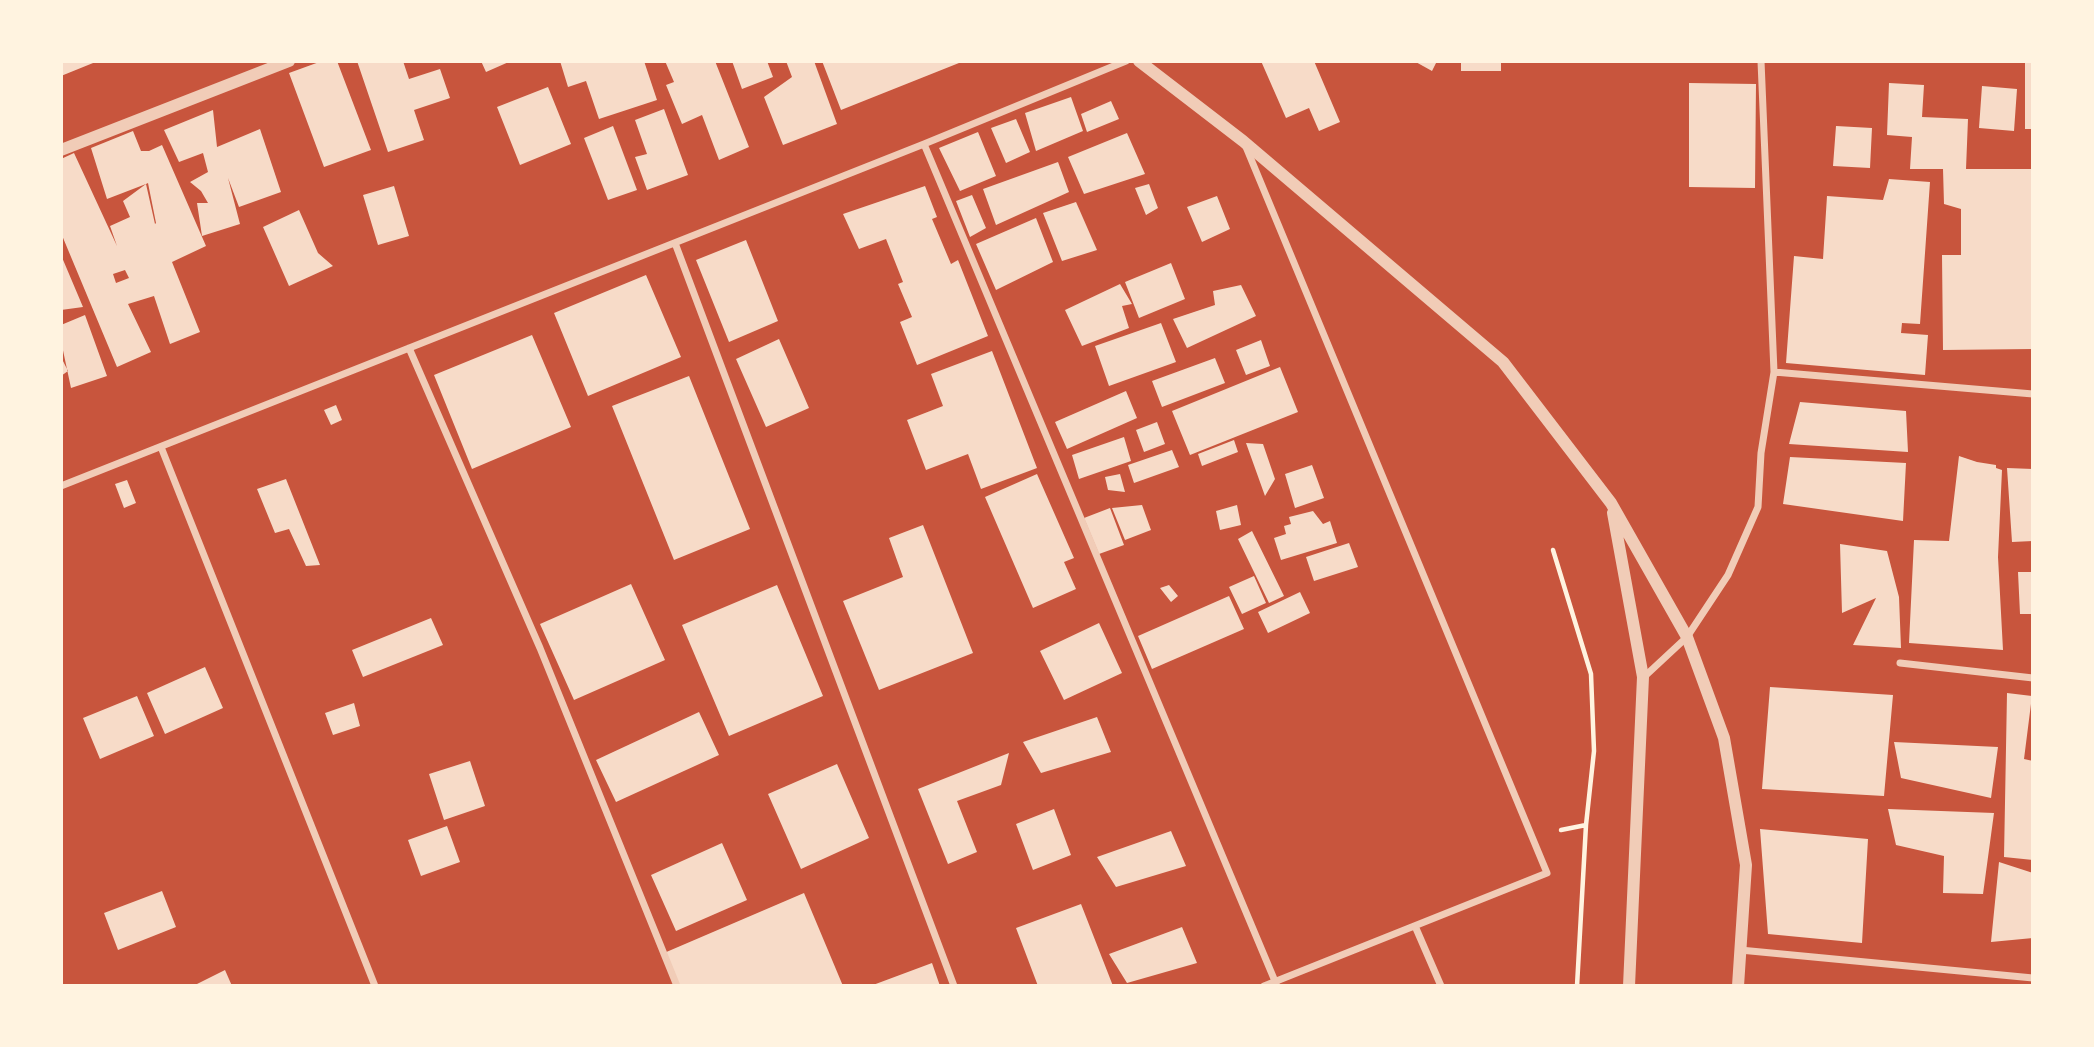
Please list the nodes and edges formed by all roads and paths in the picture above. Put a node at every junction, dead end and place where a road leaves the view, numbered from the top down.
1 (289, 61) edge
2 (1126, 61) edge
3 (1139, 61) edge
4 (1761, 61) edge
5 (1243, 141) junction
6 (924, 144) junction
7 (61, 150) edge
8 (675, 243) junction
9 (410, 348) junction
10 (1774, 372) junction
11 (2033, 394) edge
12 (161, 447) junction
13 (61, 486) edge
14 (1611, 503) junction
15 (1553, 550) dead end
16 (1687, 637) junction
17 (1900, 663) dead end
18 (1643, 677) junction
19 (2033, 678) edge
20 (1586, 825) junction
21 (1531, 836) junction
22 (1415, 926) junction
23 (1740, 950) junction
24 (2033, 978) edge
25 (1277, 984) edge
26 (375, 986) edge
27 (677, 986) edge
28 (954, 986) edge
29 (1264, 986) edge
30 (1441, 986) edge
31 (1577, 986) edge
32 (1629, 986) edge
33 (1738, 986) edge

1 - 7 street
2 - 6 street
3 - 5 street
4 - 10 street
5 - 14 street
5 - 21 street
6 - 8 street
6 - 25 street
8 - 9 street
8 - 28 street
9 - 12 street
9 - 27 street
10 - 11 street
10 - 16 street
12 - 13 street
12 - 26 street
14 - 16 street
14 - 18 street
15 - 20 path
16 - 18 street
16 - 23 street
17 - 19 street
18 - 32 street
20 - 21 path
20 - 31 path
21 - 22 street
22 - 25 street
22 - 30 street
23 - 24 street
23 - 33 street
25 - 29 street

